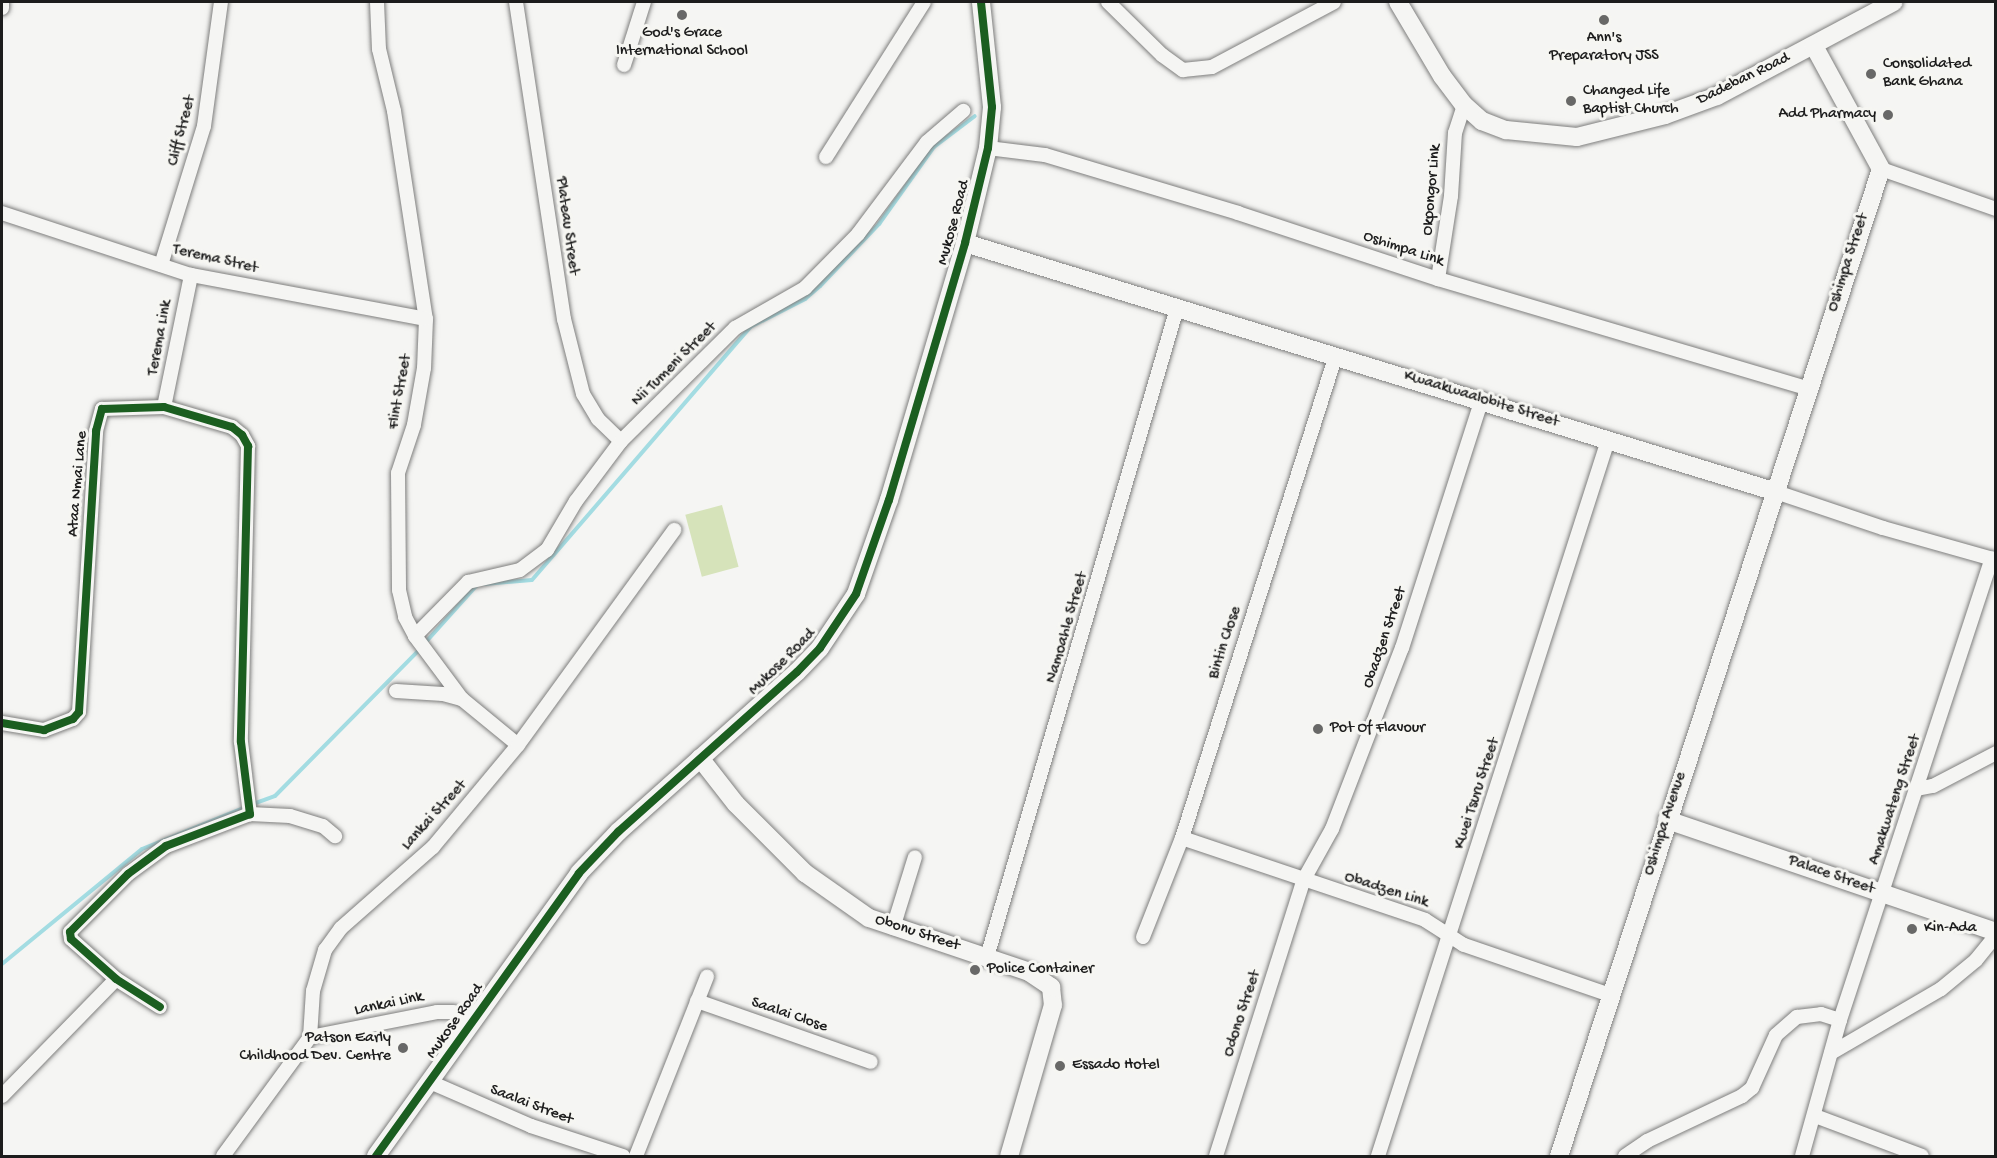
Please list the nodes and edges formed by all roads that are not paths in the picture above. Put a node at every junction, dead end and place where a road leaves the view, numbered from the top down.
1 (2, 2) edge
2 (221, 2) edge
3 (377, 2) edge
4 (516, 2) edge
5 (644, 2) edge
6 (924, 2) edge
7 (981, 2) edge
8 (1108, 2) edge
9 (1334, 2) edge
10 (1398, 2) edge
11 (1894, 2) edge
12 (2, 8) edge
13 (1814, 46) junction
14 (624, 65) dead end
15 (1464, 105) junction
16 (963, 111) dead end
17 (988, 148) junction
18 (826, 156) dead end
19 (1881, 170) junction
20 (1995, 209) edge
21 (2, 213) edge
22 (965, 243) junction
23 (160, 265) junction
24 (191, 275) junction
25 (1438, 279) junction
26 (1177, 308) junction
27 (426, 319) junction
28 (1335, 357) junction
29 (1807, 388) junction
30 (1482, 399) junction
31 (164, 407) junction
32 (1608, 440) junction
33 (621, 441) junction
34 (1773, 491) junction
35 (674, 530) dead end
36 (1994, 559) edge
37 (415, 636) junction
38 (396, 691) dead end
39 (462, 699) junction
40 (2, 723) edge
41 (518, 745) junction
42 (1995, 753) edge
43 (700, 758) junction
44 (1917, 789) junction
45 (250, 812) junction
46 (1667, 820) junction
47 (335, 836) dead end
48 (1182, 838) junction
49 (915, 857) dead end
50 (1304, 881) junction
51 (1883, 894) junction
52 (893, 928) junction
53 (1995, 934) edge
54 (1451, 935) junction
55 (1143, 937) dead end
56 (987, 957) junction
57 (707, 977) dead end
58 (116, 979) junction
59 (1610, 995) junction
60 (697, 1001) junction
61 (159, 1007) dead end
62 (474, 1020) junction
63 (1840, 1020) junction
64 (310, 1037) junction
65 (1831, 1053) junction
66 (871, 1062) dead end
67 (430, 1082) junction
68 (2, 1096) edge
69 (1815, 1116) junction
70 (223, 1156) edge
71 (376, 1156) edge
72 (622, 1156) edge
73 (636, 1156) edge
74 (1010, 1156) edge
75 (1216, 1156) edge
76 (1378, 1156) edge
77 (1559, 1156) edge
78 (1625, 1156) edge
79 (1802, 1156) edge
80 (1922, 1156) edge

1 - 12 street
2 - 23 street, Cliff Street
3 - 27 street, Flint Street
4 - 33 street, Plateau Street
5 - 14 street
6 - 18 street
7 - 17 street, Mukose Road
8 - 9 street
10 - 15 street, Dadeban Road
11 - 13 street, Dadeban Road
13 - 15 street, Dadeban Road
13 - 19 street
15 - 25 street, Okpongor Link
16 - 33 street, Nii Tumeni Street
17 - 22 street, Mukose Road
17 - 25 street, Oshimpa Link
19 - 20 street
19 - 29 street, Oshimpa Street
21 - 23 street, Terema Stret
22 - 26 street, Kwaakwaalobite Street
22 - 43 street, Mukose Road
23 - 24 street, Terema Stret
24 - 27 street, Terema Stret
24 - 31 street, Terema Link
25 - 29 street, Oshimpa Link
26 - 28 street, Kwaakwaalobite Street
26 - 56 street, Namoahle Street
27 - 37 street, Flint Street
28 - 30 street, Kwaakwaalobite Street
28 - 48 street, Bintin Close
29 - 34 street, Oshimpa Street
30 - 32 street, Kwaakwaalobite Street
30 - 50 street, Obadzen Street
31 - 40 street, Ataa Nmai Lane
31 - 45 street, Ataa Nmai Lane
32 - 34 street, Kwaakwaalobite Street
32 - 54 street, Kwei Tsuru Street
33 - 37 street, Nii Tumeni Street
34 - 36 street, Kwaakwaalobite Street
34 - 46 street, Oshimpa Avenue
35 - 41 street, Lankai Street
36 - 44 street, Amakwateng Street
37 - 39 street, Flint Street
38 - 39 street
39 - 41 street, Flint Street
41 - 64 street, Lankai Street
42 - 44 street
43 - 52 street, Obonu Street
43 - 62 street, Mukose Road
44 - 51 street, Amakwateng Street
45 - 47 street
45 - 58 street
46 - 51 street, Palace Street
46 - 59 street, Oshimpa Avenue
48 - 50 street, Obadzen Link
48 - 55 street, Bintin Close
49 - 52 street
50 - 54 street, Obadzen Link
50 - 75 street, Odono Street
51 - 53 street, Palace Street
51 - 63 street, Amakwateng Street
52 - 56 street, Obonu Street
53 - 65 street
54 - 59 street, Obadzen Link
54 - 76 street, Kwei Tsuru Street
56 - 74 street, Obonu Street
57 - 60 street
58 - 61 street
58 - 68 street
59 - 77 street, Oshimpa Avenue
60 - 66 street, Saalai Close
60 - 73 street
62 - 64 street, Lankai Link
62 - 67 street, Mukose Road
63 - 65 street, Amakwateng Street
63 - 78 street
64 - 70 street
65 - 69 street, Amakwateng Street
67 - 71 street, Mukose Road
67 - 72 street, Saalai Street
69 - 79 street, Amakwateng Street
69 - 80 street

